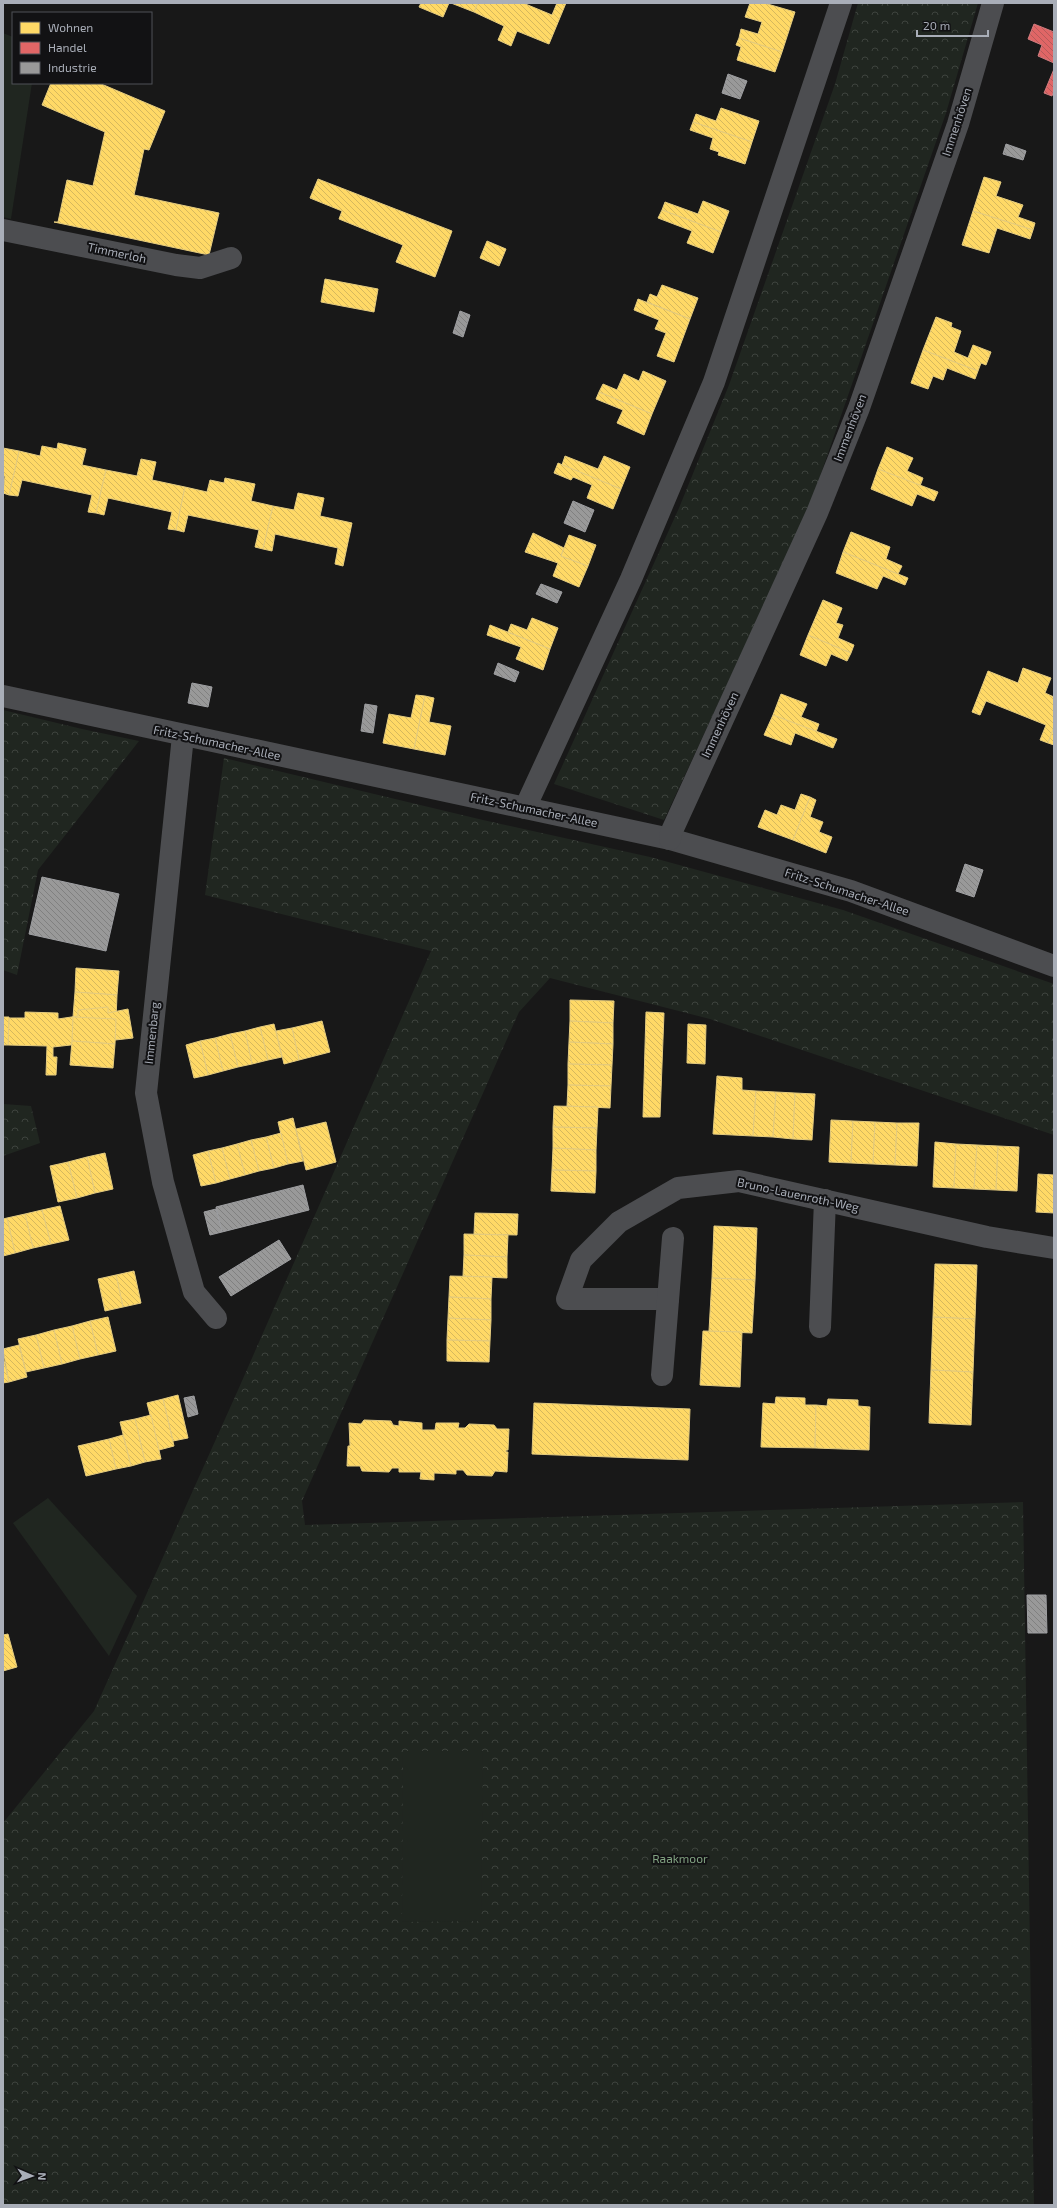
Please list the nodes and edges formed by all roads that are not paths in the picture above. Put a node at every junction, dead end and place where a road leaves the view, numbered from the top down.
1 (841, 3) edge
2 (993, 3) edge
3 (3, 230) edge
4 (231, 258) dead end
5 (3, 696) edge
6 (183, 736) junction
7 (525, 808) junction
8 (670, 839) junction
9 (1054, 966) edge
10 (825, 1200) junction
11 (673, 1238) dead end
12 (1054, 1248) edge
13 (668, 1298) junction
14 (216, 1318) dead end
15 (820, 1327) dead end
16 (662, 1375) dead end

1 - 7 street
2 - 8 street, Immenhöven
3 - 4 street, Timmerloh
5 - 6 street, Fritz-Schumacher-Allee
6 - 7 street, Fritz-Schumacher-Allee
6 - 14 street, Immenbarg
7 - 8 street, Fritz-Schumacher-Allee
8 - 9 street, Fritz-Schumacher-Allee
10 - 12 street, Bruno-Lauenroth-Weg
10 - 13 street, Bruno-Lauenroth-Weg
10 - 15 street
11 - 13 street
13 - 16 street

